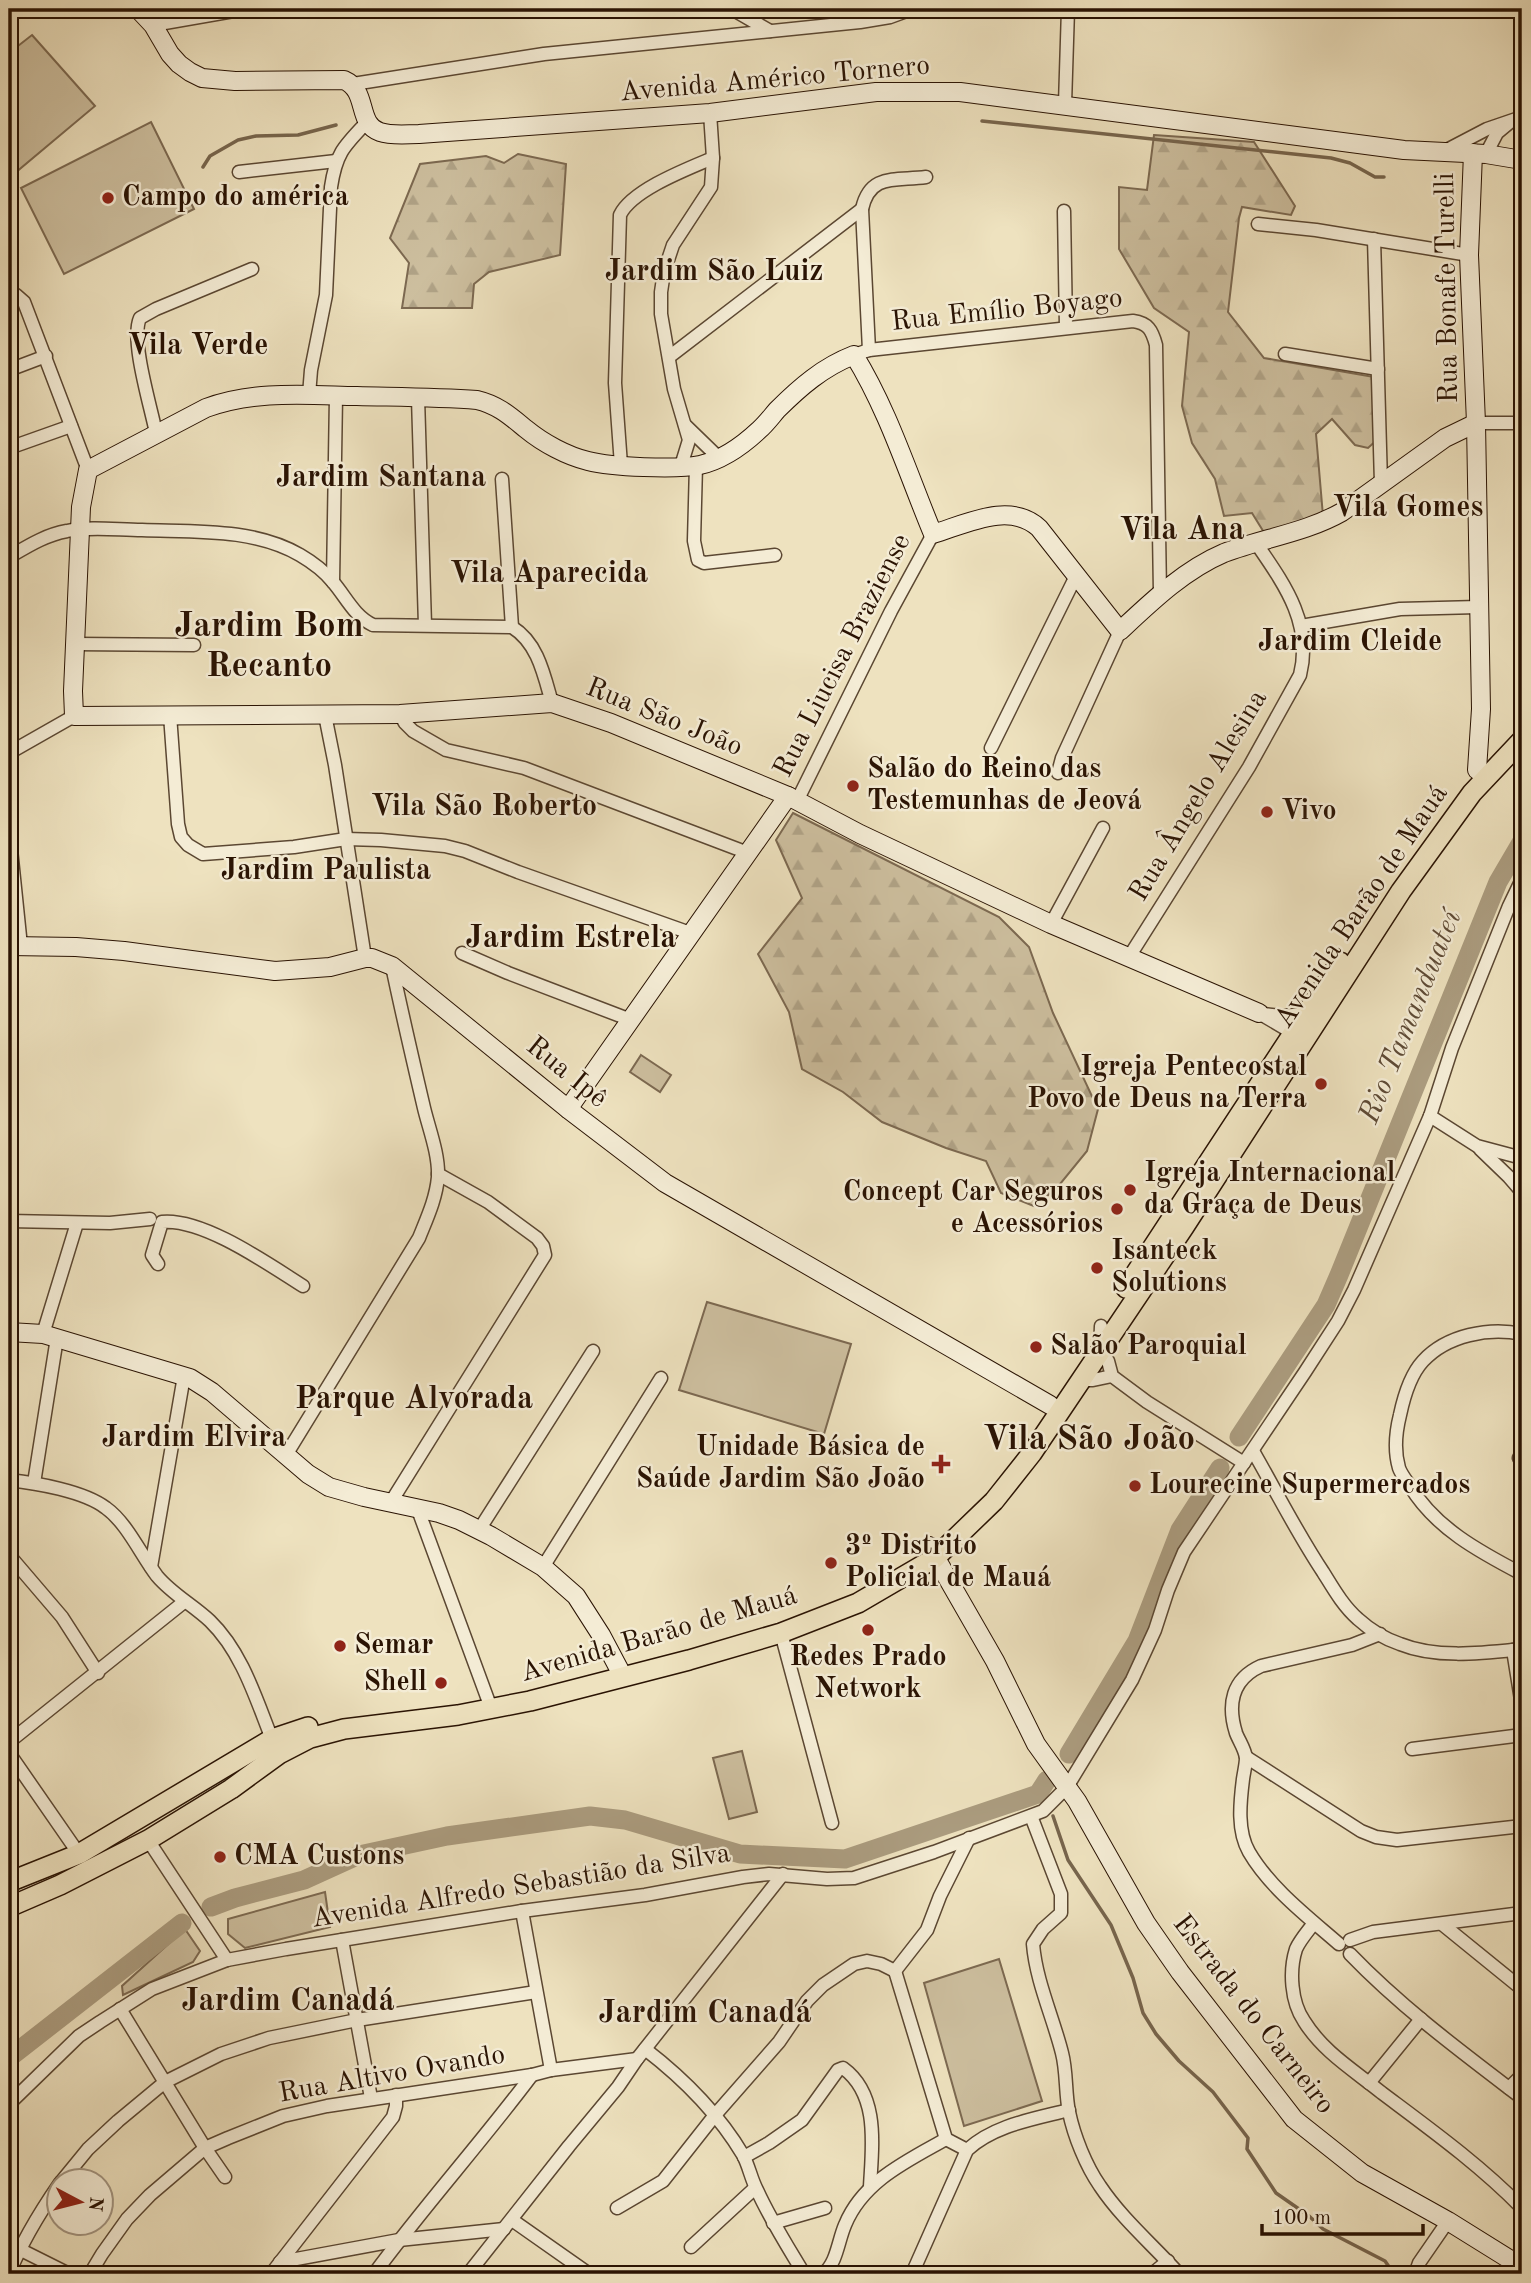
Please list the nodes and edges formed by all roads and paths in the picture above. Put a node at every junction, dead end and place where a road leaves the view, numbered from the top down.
1 (138, 9) edge
2 (245, 9) edge
3 (732, 9) edge
4 (912, 9) edge
5 (1068, 9) edge
6 (153, 25) junction
7 (771, 31) junction
8 (353, 84) junction
9 (1065, 104) junction
10 (710, 113) junction
11 (1517, 119) edge
12 (367, 122) junction
13 (1442, 152) junction
14 (1479, 154) junction
15 (713, 158) junction
16 (1522, 160) edge
17 (336, 161) junction
18 (239, 172) dead end
19 (926, 177) dead end
20 (862, 209) junction
21 (1064, 211) dead end
22 (1258, 224) dead end
23 (1374, 239) junction
24 (1469, 255) junction
25 (252, 269) dead end
26 (9, 294) edge
27 (1066, 327) junction
28 (862, 352) junction
29 (1285, 354) dead end
30 (46, 356) junction
31 (669, 357) junction
32 (1378, 369) junction
33 (9, 370) edge
34 (309, 395) junction
35 (336, 396) junction
36 (418, 398) junction
37 (1476, 423) junction
38 (1522, 423) edge
39 (685, 424) junction
40 (71, 426) junction
41 (156, 433) junction
42 (9, 448) edge
43 (719, 458) junction
44 (621, 465) junction
45 (689, 466) junction
46 (88, 470) junction
47 (502, 479) dead end
48 (1381, 483) junction
49 (81, 529) junction
50 (933, 534) junction
51 (1256, 543) junction
52 (775, 555) dead end
53 (9, 557) edge
54 (1076, 576) junction
55 (333, 582) junction
56 (1160, 593) junction
57 (1478, 607) junction
58 (425, 625) junction
59 (1301, 626) junction
60 (512, 627) junction
61 (1120, 631) junction
62 (75, 644) junction
63 (194, 645) dead end
64 (552, 703) junction
65 (170, 715) junction
66 (325, 715) junction
67 (400, 715) junction
68 (74, 716) junction
69 (1522, 723) edge
70 (1522, 740) edge
71 (991, 748) dead end
72 (9, 752) edge
73 (1477, 770) junction
74 (1058, 773) dead end
75 (793, 799) junction
76 (1103, 828) dead end
77 (9, 830) edge
78 (346, 839) junction
79 (748, 853) junction
80 (1522, 879) edge
81 (1051, 924) junction
82 (693, 934) junction
83 (15, 946) edge
84 (462, 953) dead end
85 (1129, 957) junction
86 (365, 958) junction
87 (393, 966) junction
88 (1259, 1013) junction
89 (1305, 1014) junction
90 (631, 1020) junction
91 (1299, 1036) junction
92 (568, 1109) junction
93 (1430, 1116) junction
94 (1477, 1146) junction
95 (1522, 1158) edge
96 (438, 1174) junction
97 (1522, 1192) edge
98 (150, 1219) dead end
99 (9, 1222) edge
100 (77, 1223) junction
101 (158, 1264) dead end
102 (303, 1286) dead end
103 (1101, 1326) junction
104 (9, 1332) edge
105 (1522, 1334) edge
106 (50, 1336) junction
107 (1100, 1350) junction
108 (593, 1351) dead end
109 (184, 1376) junction
110 (1112, 1376) junction
111 (661, 1378) dead end
112 (1082, 1380) junction
113 (1050, 1405) junction
114 (1253, 1451) junction
115 (1031, 1453) junction
116 (286, 1455) junction
117 (1244, 1463) junction
118 (9, 1480) edge
119 (34, 1483) junction
120 (391, 1502) junction
121 (417, 1507) junction
122 (479, 1530) junction
123 (932, 1552) junction
124 (9, 1555) edge
125 (151, 1567) junction
126 (543, 1567) junction
127 (1522, 1574) edge
128 (184, 1602) junction
129 (781, 1633) junction
130 (1380, 1634) junction
131 (1518, 1650) edge
132 (97, 1673) junction
133 (621, 1673) junction
134 (489, 1704) junction
135 (1522, 1706) edge
136 (1522, 1735) edge
137 (272, 1739) junction
138 (9, 1742) edge
139 (1412, 1749) dead end
140 (9, 1753) edge
141 (1246, 1757) junction
142 (218, 1771) junction
143 (1067, 1787) junction
144 (231, 1789) junction
145 (1031, 1816) junction
146 (832, 1824) dead end
147 (1522, 1826) edge
148 (970, 1838) junction
149 (148, 1840) junction
150 (79, 1854) junction
151 (783, 1874) junction
152 (9, 1882) edge
153 (9, 1907) edge
154 (522, 1911) junction
155 (1522, 1913) edge
156 (1314, 1923) junction
157 (1442, 1924) junction
158 (342, 1940) junction
159 (1346, 1946) junction
160 (227, 1960) junction
161 (894, 1972) junction
162 (1522, 1989) edge
163 (536, 1992) junction
164 (120, 2009) junction
165 (357, 2020) junction
166 (1421, 2020) junction
167 (641, 2054) junction
168 (551, 2070) junction
169 (532, 2075) junction
170 (1522, 2075) edge
171 (165, 2082) junction
172 (1369, 2082) junction
173 (1509, 2088) junction
174 (396, 2095) junction
175 (371, 2098) junction
176 (1522, 2098) edge
177 (9, 2104) edge
178 (1069, 2110) junction
179 (715, 2115) junction
180 (946, 2139) junction
181 (205, 2148) junction
182 (967, 2150) junction
183 (744, 2157) junction
184 (73, 2168) edge
185 (225, 2177) dead end
186 (870, 2187) junction
187 (755, 2188) junction
188 (46, 2203) edge
189 (617, 2208) dead end
190 (825, 2208) dead end
191 (1522, 2208) edge
192 (1448, 2221) junction
193 (773, 2222) junction
194 (508, 2225) junction
195 (399, 2239) junction
196 (14, 2246) edge
197 (691, 2247) dead end
198 (1168, 2261) junction
199 (280, 2262) junction
200 (1522, 2267) edge
201 (9, 2274) edge
202 (69, 2274) edge
203 (90, 2274) edge
204 (271, 2274) edge
205 (373, 2274) edge
206 (468, 2274) edge
207 (589, 2274) edge
208 (804, 2274) edge
209 (823, 2274) edge
210 (912, 2274) edge
211 (1152, 2274) edge
212 (1179, 2274) edge
213 (1415, 2274) edge

1 - 6 street
2 - 6 street
3 - 7 street
4 - 7 street
5 - 9 street
6 - 8 street
7 - 8 street
8 - 12 street
9 - 10 street, Avenida Américo Tornero
9 - 13 street, Avenida Américo Tornero
10 - 12 street, Avenida Américo Tornero
10 - 15 street
11 - 13 street
11 - 14 street
12 - 17 street
13 - 14 street, Avenida Américo Tornero
14 - 16 street, Avenida Américo Tornero
14 - 24 street, Rua Bonafe Turelli
15 - 31 street
15 - 44 street
17 - 18 street
17 - 34 street
19 - 20 street
20 - 28 street
20 - 31 street
21 - 27 street
22 - 23 street
23 - 24 street
23 - 32 street
24 - 37 street, Rua Bonafe Turelli
25 - 41 street
26 - 30 street
27 - 28 street, Rua Emílio Boyago
27 - 56 street, Rua Emílio Boyago
28 - 43 street
28 - 50 street
29 - 32 street
30 - 33 street
30 - 40 street
31 - 39 street
32 - 48 street
34 - 35 street
34 - 41 street
35 - 36 street
35 - 55 street
36 - 44 street
36 - 58 street
37 - 38 street
37 - 48 street
37 - 57 street, Rua Bonafe Turelli
39 - 43 street
39 - 45 street
40 - 42 street
40 - 46 street
41 - 46 street
43 - 45 street
44 - 45 street
45 - 52 street
46 - 49 street
47 - 60 street
48 - 51 street
49 - 53 street
49 - 55 street
49 - 62 street
50 - 54 street
50 - 75 street, Rua Liucisa Braziense
51 - 56 street
51 - 59 street, Rua Ângelo Alesina
54 - 61 street
54 - 71 street
55 - 58 street
56 - 61 street
57 - 59 street
57 - 73 street, Rua Bonafe Turelli
58 - 60 street
59 - 85 street, Rua Ângelo Alesina
60 - 64 street
61 - 74 street
62 - 63 street
62 - 68 street
64 - 67 street, Rua São João
64 - 75 street, Rua São João
65 - 66 street, Rua São João
65 - 68 street, Rua São João
65 - 78 street
66 - 67 street, Rua São João
66 - 78 street
67 - 79 street
68 - 72 street, Rua São João
69 - 73 main road, Avenida Barão de Mauá
70 - 91 main road, Avenida Barão de Mauá
73 - 89 main road, Avenida Barão de Mauá
75 - 79 street
75 - 81 street, Rua São João
76 - 81 street
77 - 83 street
78 - 82 street
78 - 86 street
79 - 82 street
80 - 93 street, Avenida Alfredo Sebastião da Silva
81 - 85 street, Rua São João
82 - 90 street
83 - 86 street
84 - 90 street
85 - 88 street, Rua São João
86 - 87 street, Rua Ipê
87 - 92 street, Rua Ipê
87 - 96 street
88 - 89 street, Rua São João
88 - 91 street, Rua São João
89 - 91 main road, Avenida Barão de Mauá
90 - 92 street
91 - 103 main road, Avenida Barão de Mauá
91 - 107 main road, Avenida Barão de Mauá
92 - 113 street, Rua Ipê
93 - 94 street
93 - 114 street, Avenida Alfredo Sebastião da Silva
94 - 95 street
94 - 97 street
96 - 116 street
96 - 120 street
98 - 100 street
99 - 100 street
100 - 106 street
101 - 102 street
103 - 107 street
103 - 113 main road, Avenida Barão de Mauá
104 - 106 street
105 - 127 street
106 - 109 street
106 - 119 street
107 - 110 street
107 - 112 main road, Avenida Barão de Mauá
108 - 122 street
109 - 116 street
109 - 125 street
110 - 112 street
110 - 117 street
111 - 126 street
112 - 115 main road, Avenida Barão de Mauá
113 - 115 main road
113 - 123 main road, Avenida Barão de Mauá
114 - 117 street, Avenida Alfredo Sebastião da Silva
114 - 130 street
115 - 123 main road, Avenida Barão de Mauá
116 - 120 street
117 - 143 street, Avenida Alfredo Sebastião da Silva
118 - 119 street
119 - 125 street
120 - 121 street
121 - 122 street
121 - 134 street
122 - 126 street
123 - 129 main road, Avenida Barão de Mauá
123 - 133 main road, Avenida Barão de Mauá
123 - 143 street, Estrada do Carneiro
124 - 132 street
125 - 128 street
126 - 133 street
128 - 132 street
128 - 137 street
129 - 133 main road, Avenida Barão de Mauá
129 - 146 street
130 - 131 street
130 - 141 street
131 - 135 street
132 - 138 street
133 - 134 main road, Avenida Barão de Mauá
134 - 137 main road, Avenida Barão de Mauá
134 - 144 main road, Avenida Barão de Mauá
136 - 139 street
137 - 142 main road, Avenida Barão de Mauá
140 - 150 street
141 - 147 street
141 - 156 street
142 - 144 main road
142 - 150 main road, Avenida Barão de Mauá
143 - 145 street, Avenida Alfredo Sebastião da Silva
143 - 192 street, Estrada do Carneiro
144 - 149 main road, Avenida Barão de Mauá
145 - 148 street, Avenida Alfredo Sebastião da Silva
145 - 178 street
148 - 151 street, Avenida Alfredo Sebastião da Silva
148 - 161 street
149 - 153 main road, Avenida Barão de Mauá
149 - 160 street
150 - 152 main road, Avenida Barão de Mauá
151 - 154 street, Avenida Alfredo Sebastião da Silva
151 - 167 street
154 - 158 street, Avenida Alfredo Sebastião da Silva
154 - 163 street
155 - 157 street
156 - 159 street
156 - 172 street
157 - 159 street
157 - 162 street
158 - 160 street, Avenida Alfredo Sebastião da Silva
158 - 165 street
159 - 166 street
160 - 164 street, Avenida Alfredo Sebastião da Silva
161 - 179 street
161 - 180 street
163 - 165 street
163 - 168 street
164 - 171 street
164 - 177 street, Avenida Alfredo Sebastião da Silva
165 - 171 street
165 - 175 street
166 - 172 street
166 - 173 street
167 - 168 street, Rua Altivo Ovando
167 - 179 street
167 - 194 street
168 - 169 street, Rua Altivo Ovando
169 - 174 street, Rua Altivo Ovando
169 - 195 street
170 - 173 street
171 - 181 street
171 - 184 street
172 - 191 street
173 - 176 street
174 - 175 street, Rua Altivo Ovando
174 - 199 street
175 - 181 street, Rua Altivo Ovando
178 - 182 street
178 - 198 street
179 - 183 street
179 - 189 street
180 - 182 street
180 - 186 street
181 - 185 street
181 - 203 street, Rua Altivo Ovando
182 - 210 street
183 - 186 street
183 - 187 street
186 - 209 street
187 - 193 street
187 - 197 street
188 - 196 street
190 - 193 street
192 - 200 street, Estrada do Carneiro
192 - 213 street
193 - 208 street
194 - 195 street
194 - 206 street
194 - 207 street
195 - 199 street
195 - 205 street
196 - 201 street
196 - 202 street
198 - 211 street
198 - 212 street
199 - 204 street

